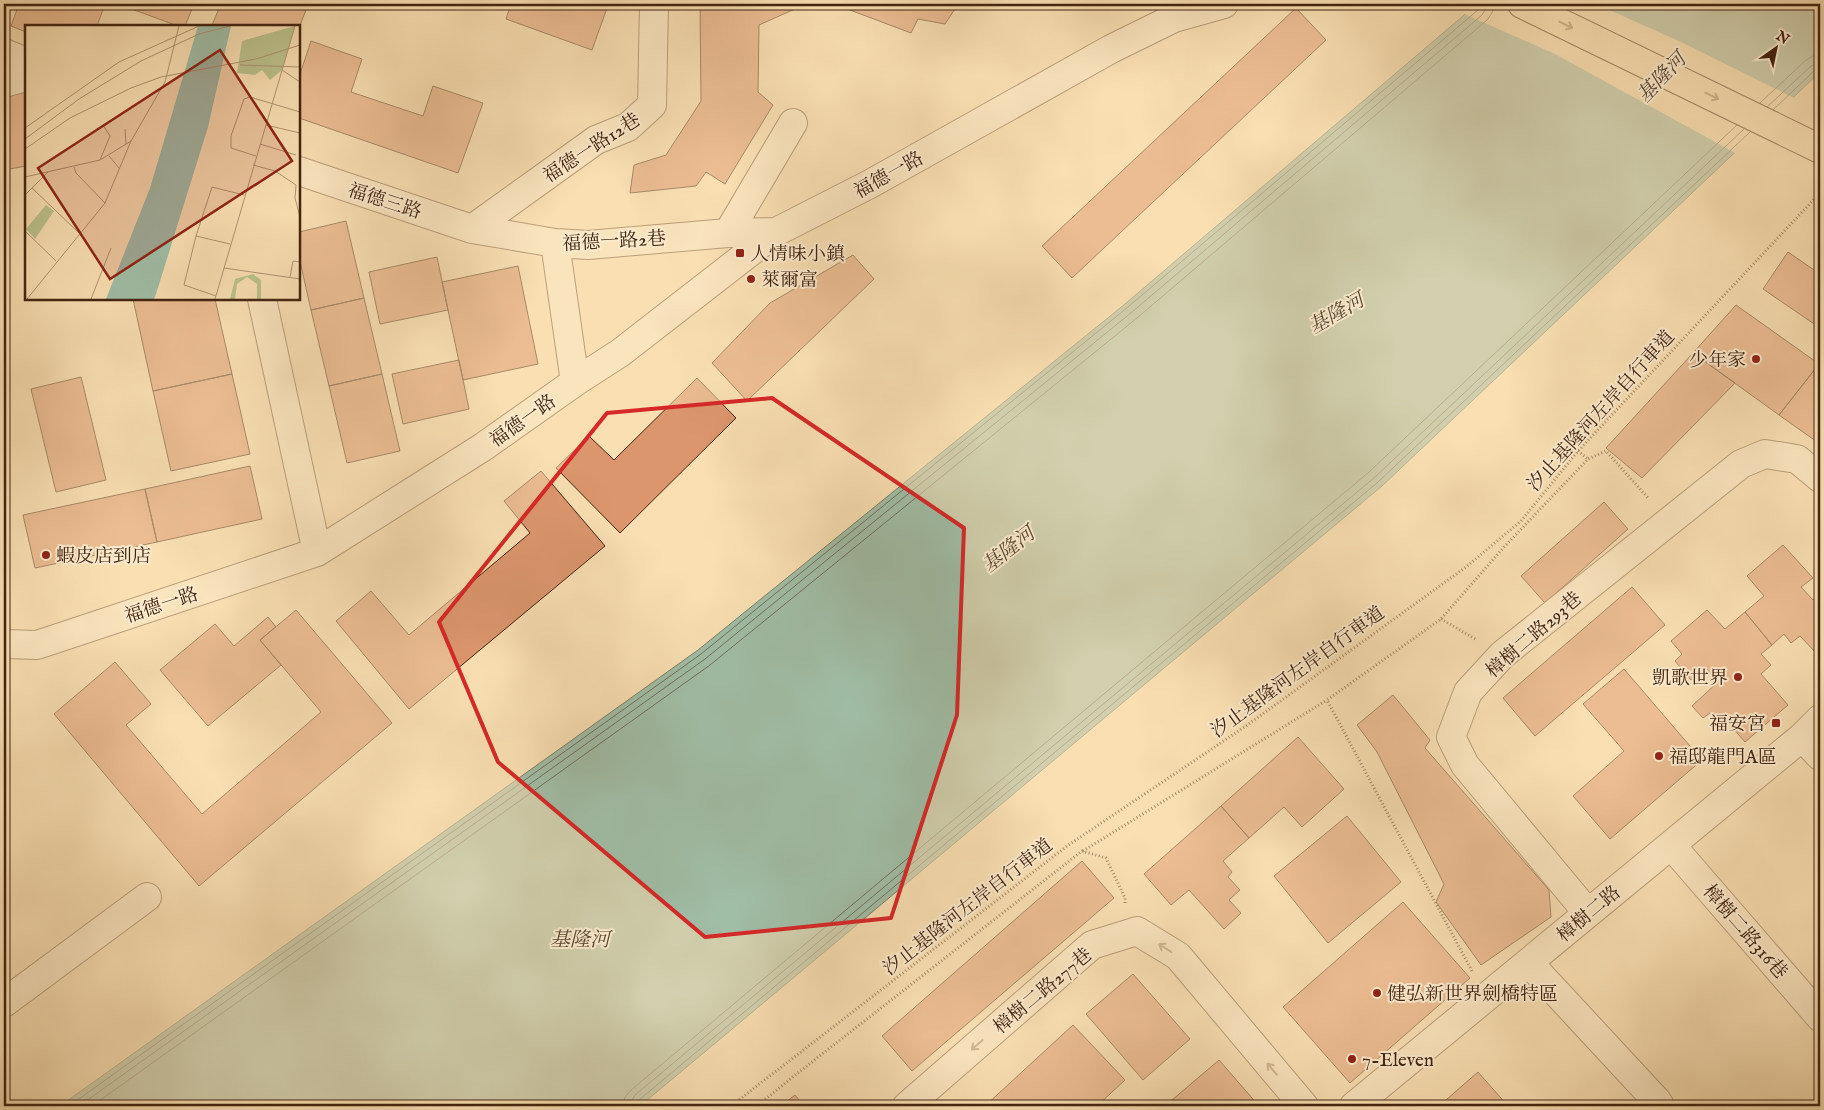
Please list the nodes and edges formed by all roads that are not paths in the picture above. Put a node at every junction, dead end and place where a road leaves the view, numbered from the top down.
1 (654, 4) edge
2 (1224, 4) edge
3 (1522, 4) edge
4 (4, 53) edge
5 (25, 62) edge
6 (25, 77) edge
7 (4, 83) edge
8 (793, 123) dead end
9 (1816, 148) edge
10 (300, 171) edge
11 (472, 229) junction
12 (776, 232) junction
13 (728, 233) junction
14 (554, 243) junction
15 (262, 300) edge
16 (575, 382) junction
17 (1820, 478) edge
18 (317, 552) junction
19 (4, 644) edge
20 (1814, 737) edge
21 (1671, 845) junction
22 (148, 897) dead end
23 (1587, 912) junction
24 (1529, 962) junction
25 (4, 1003) edge
26 (1820, 1017) edge
27 (907, 1106) edge
28 (1304, 1106) edge
29 (1354, 1106) edge
30 (1660, 1106) edge

1 - 11 street, 福德一路12巷
2 - 12 street, 福德一路
3 -> 9 highway
4 - 5 street
6 - 7 street
8 - 13 street
10 - 11 street, 福德三路
11 - 14 street, 福德一路2巷
12 - 13 street, 福德一路2巷
12 - 16 street, 福德一路
13 - 14 street, 福德一路2巷
14 - 16 street, 福德一路
15 - 18 street
16 - 18 street, 福德一路
17 - 23 street, 樟樹二路293巷
18 - 19 street, 福德一路
20 - 21 street, 樟樹二路
21 - 23 street, 樟樹二路
21 - 26 street, 樟樹二路316巷
22 - 25 street
23 - 24 street, 樟樹二路
24 - 29 street, 樟樹二路
24 - 30 street
28 -> 27 street, 樟樹二路277巷

